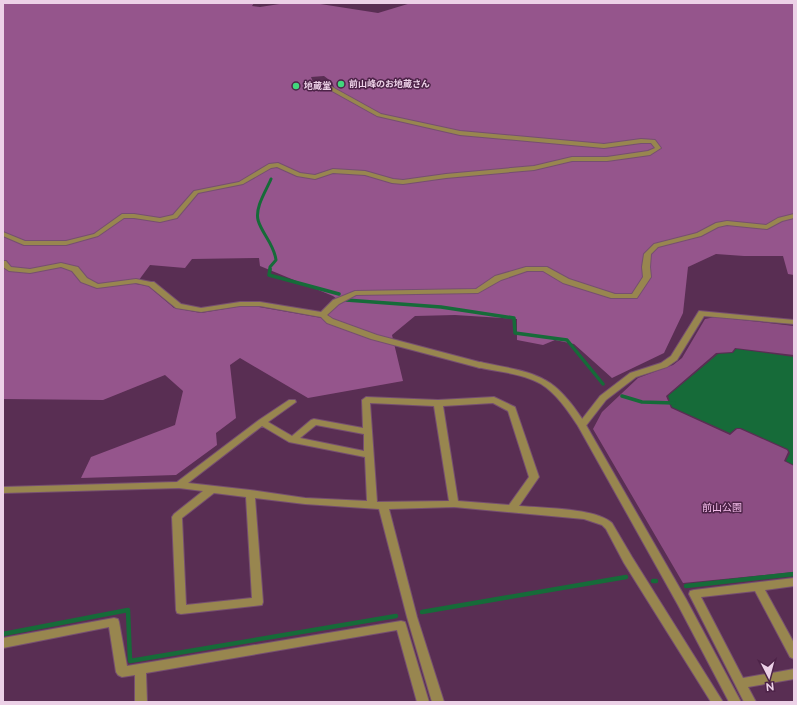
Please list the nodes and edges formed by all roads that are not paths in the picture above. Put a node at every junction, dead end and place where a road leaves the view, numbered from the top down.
1 (325, 85) dead end
2 (794, 216) edge
3 (3, 234) edge
4 (3, 262) edge
5 (322, 314) junction
6 (794, 322) edge
7 (292, 402) dead end
8 (438, 403) junction
9 (262, 422) junction
10 (582, 425) junction
11 (368, 432) junction
12 (292, 440) junction
13 (369, 455) junction
14 (179, 485) junction
15 (213, 489) junction
16 (3, 490) edge
17 (250, 493) junction
18 (454, 504) junction
19 (378, 506) junction
20 (512, 508) junction
21 (794, 582) edge
22 (758, 586) junction
23 (3, 643) edge
24 (794, 654) edge
25 (140, 669) junction
26 (794, 674) edge
27 (740, 683) junction
28 (141, 702) edge
29 (423, 702) edge
30 (438, 702) edge
31 (716, 702) edge
32 (734, 702) edge
33 (750, 702) edge

1 - 3 street
2 - 5 street
4 - 5 street
5 - 10 street
6 - 10 street
7 - 9 street
8 - 11 street
8 - 18 street
8 - 20 street
9 - 12 street
9 - 14 street
10 - 32 street
11 - 12 street
11 - 13 street
12 - 13 street
13 - 19 street
14 - 15 street
14 - 16 street
15 - 17 street
15 - 17 street
17 - 19 street
18 - 19 street
18 - 20 street
19 - 30 street
20 - 31 street
21 - 22 street
22 - 24 street
22 - 27 street
23 - 25 street
25 - 28 street
25 - 29 street
26 - 27 street
27 - 33 street

